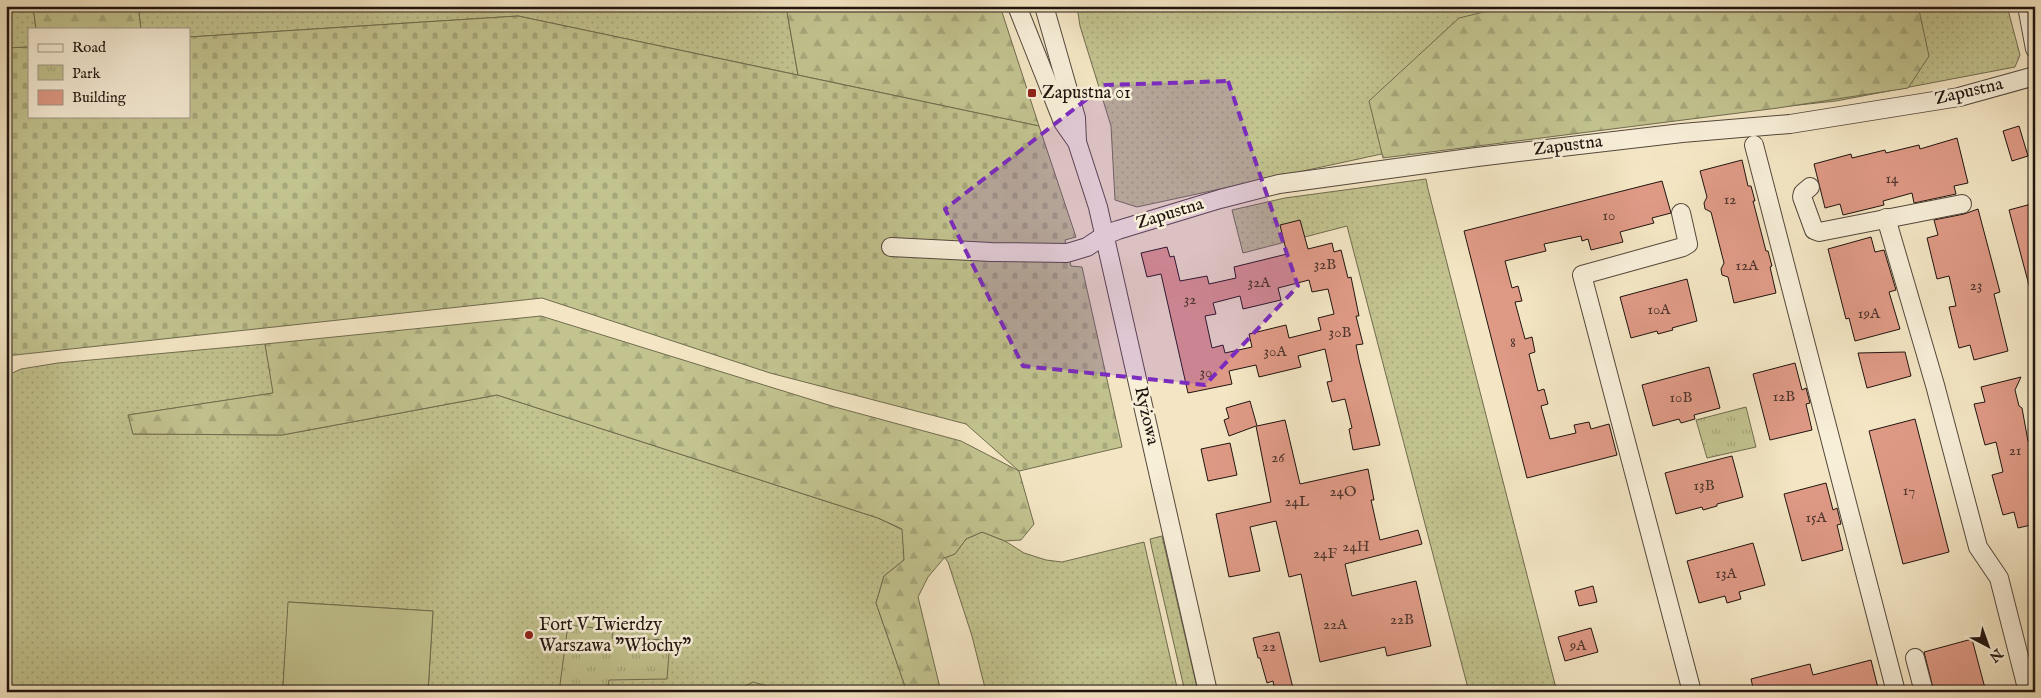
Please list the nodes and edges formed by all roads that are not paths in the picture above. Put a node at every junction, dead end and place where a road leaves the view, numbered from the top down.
1 (1017, 6) edge
2 (1044, 6) edge
3 (2027, 6) edge
4 (2035, 49) edge
5 (2035, 76) edge
6 (1076, 142) junction
7 (1754, 145) dead end
8 (1810, 186) dead end
9 (1962, 204) dead end
10 (1681, 213) dead end
11 (1886, 218) junction
12 (1105, 235) junction
13 (891, 246) dead end
14 (1914, 658) dead end
15 (1208, 692) edge
16 (1692, 692) edge
17 (1896, 692) edge
18 (1924, 692) edge
19 (2028, 692) edge

1 - 6 street, Ryżowa
2 - 6 street, Ryżowa
3 - 4 street
5 - 12 street, Zapustna
6 - 12 street, Ryżowa
7 - 17 street
8 - 11 street
9 - 11 street
10 - 16 street
11 - 19 street
12 - 13 street, Zapustna
12 - 15 street, Ryżowa
14 - 18 street

